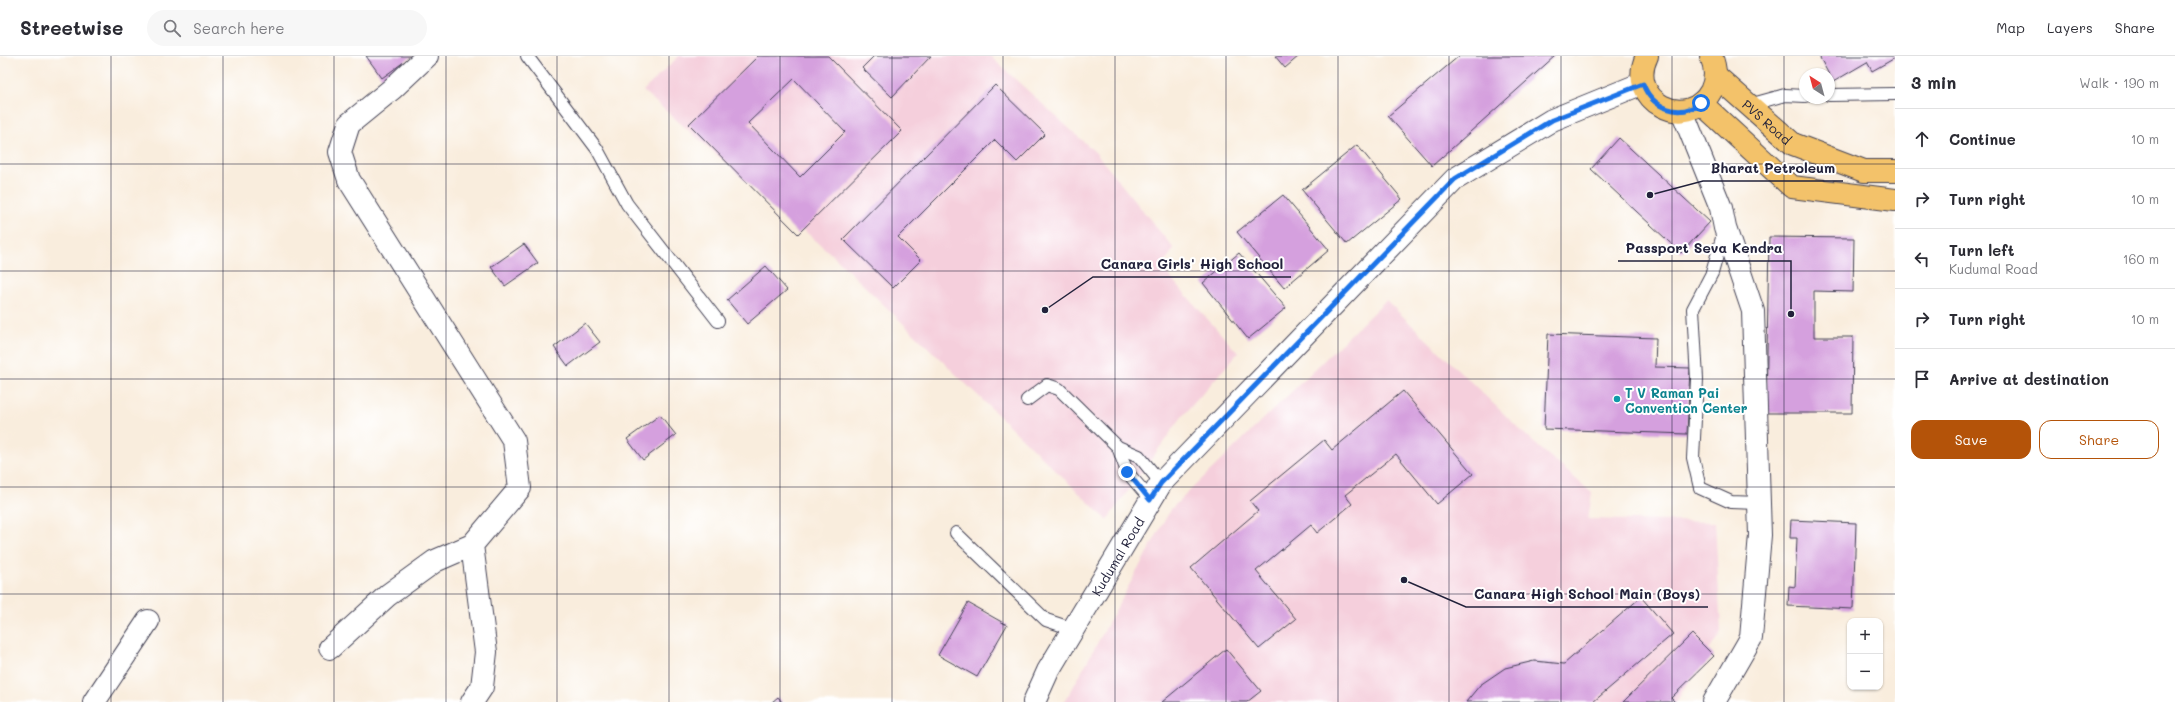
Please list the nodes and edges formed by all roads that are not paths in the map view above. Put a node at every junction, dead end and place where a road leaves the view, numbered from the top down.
1 (427, 56) edge
2 (527, 56) edge
3 (1646, 56) edge
4 (1713, 65) edge
5 (1643, 84) junction
6 (1895, 94) edge
7 (1835, 95) edge
8 (1799, 96) edge
9 (1749, 105) junction
10 (1692, 107) junction
11 (1895, 171) edge
12 (1895, 200) edge
13 (1725, 228) junction
14 (718, 321) dead end
15 (1027, 400) dead end
16 (1118, 447) junction
17 (1156, 491) junction
18 (1759, 503) junction
19 (956, 533) dead end
20 (472, 545) junction
21 (148, 621) dead end
22 (1074, 629) junction
23 (330, 648) dead end
24 (94, 702) edge
25 (472, 702) edge
26 (1034, 702) edge
27 (1714, 702) edge

1 - 20 street
2 - 14 lane
3 - 5 main road
4 - 9 main road, PVS Road
4 - 10 main road
5 - 10 main road
5 - 17 street, Kudumal Road
6 - 7 lane
8 - 9 lane
9 - 11 main road, PVS Road
10 - 12 main road
10 - 13 street
13 - 18 street
13 - 18 lane
15 - 16 lane
16 - 17 lane
16 - 17 lane
17 - 22 street, Kudumal Road
18 - 27 street
19 - 22 lane
20 - 23 street
20 - 25 street
21 - 24 street
22 - 26 street, Kudumal Road

